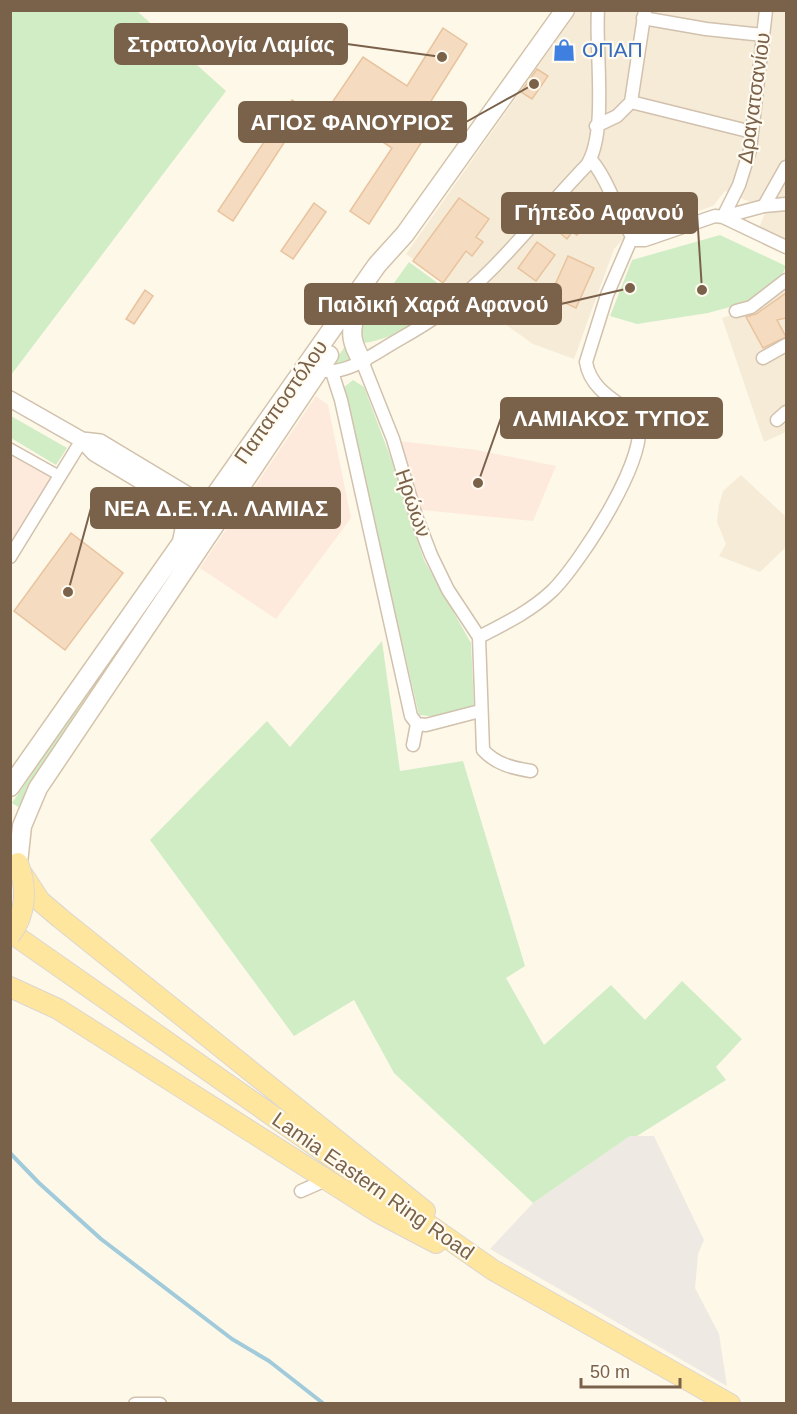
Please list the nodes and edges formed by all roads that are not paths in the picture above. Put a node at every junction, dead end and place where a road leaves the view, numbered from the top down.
1 (565, 10) edge
2 (598, 10) edge
3 (766, 10) edge
4 (644, 14) edge
5 (763, 34) junction
6 (631, 102) junction
7 (596, 126) junction
8 (752, 132) junction
9 (590, 159) junction
10 (786, 167) edge
11 (786, 204) edge
12 (764, 206) junction
13 (723, 217) junction
14 (405, 234) junction
15 (632, 237) junction
16 (786, 247) edge
17 (786, 280) edge
18 (736, 311) dead end
19 (356, 314) junction
20 (786, 345) edge
21 (763, 358) dead end
22 (362, 361) junction
23 (320, 368) junction
24 (10, 399) edge
25 (82, 440) junction
26 (10, 448) edge
27 (60, 476) junction
28 (212, 514) junction
29 (179, 548) junction
30 (10, 557) edge
31 (478, 637) junction
32 (480, 711) junction
33 (417, 724) junction
34 (413, 746) dead end
35 (531, 771) dead end
36 (10, 787) edge
37 (17, 863) edge
38 (10, 933) edge
39 (10, 987) edge
40 (326, 1180) junction
41 (302, 1191) dead end
42 (493, 1270) junction
43 (135, 1404) edge
44 (160, 1404) edge
45 (730, 1404) edge

1 - 14 main road, Παπαποστόλου
2 - 7 street
3 - 5 street, Δραγατσανίου
4 - 5 street
4 - 6 street
5 - 8 street, Δραγατσανίου
6 - 7 street
6 - 8 street
7 - 9 street
8 - 13 street, Δραγατσανίου
9 - 15 street
9 - 22 street
10 - 12 street
11 - 12 street
12 - 13 street
13 - 15 street
13 - 16 street
14 - 19 main road, Παπαποστόλου
14 - 23 main road, Παπαποστόλου
15 - 31 street
17 - 18 street
19 - 22 main road
19 - 23 main road, Παπαποστόλου
20 - 21 street
22 - 23 street
22 - 31 street, Ηρώων
23 - 28 main road, Παπαποστόλου
23 - 33 street
24 - 25 street
25 - 27 street
25 - 28 street
25 - 29 street
26 - 27 street
27 - 30 street
28 - 29 main road, Παπαποστόλου
28 - 37 main road, Παπαποστόλου
29 - 36 main road, Παπαποστόλου
31 - 32 street
32 - 33 street
32 - 35 street
33 - 34 street
37 - 38 main road, bridge
37 - 42 main road
38 - 42 main road, Lamia Eastern Ring Road
39 - 40 main road
40 - 41 street
40 - 42 main road
42 - 45 main road, Lamia Eastern Ring Road
43 - 44 street

